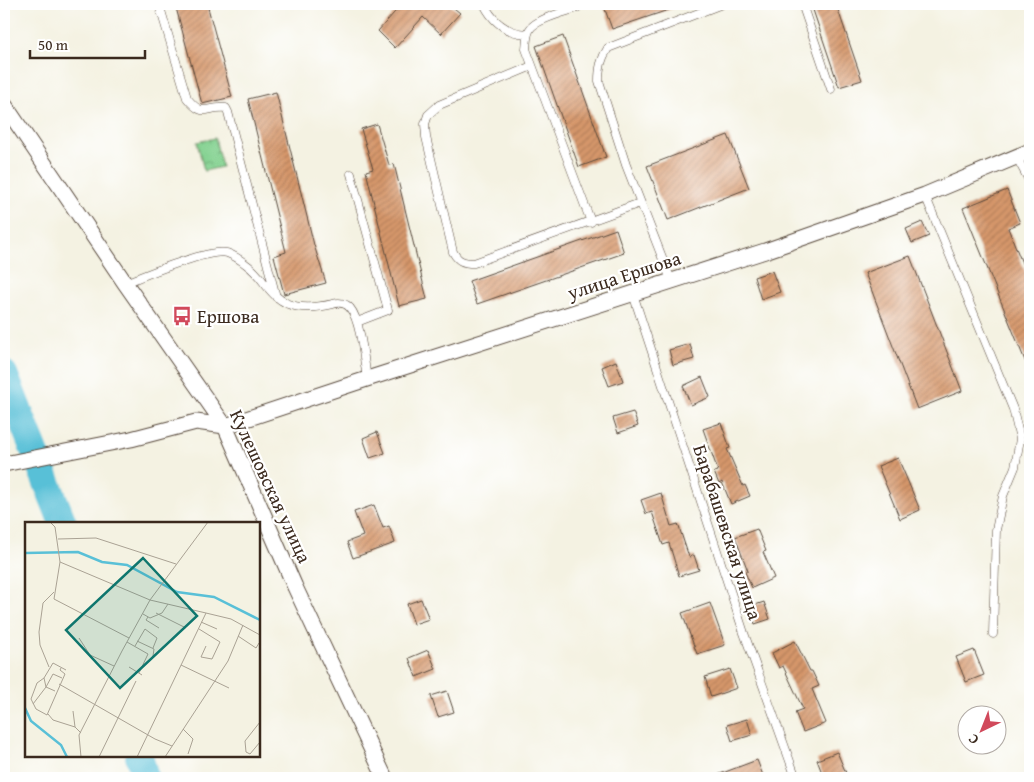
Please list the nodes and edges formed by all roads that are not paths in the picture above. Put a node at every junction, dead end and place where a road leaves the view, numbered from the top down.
1 (159, 4) edge
2 (484, 4) edge
3 (722, 4) edge
4 (802, 4) edge
5 (577, 8) dead end
6 (527, 34) junction
7 (532, 66) junction
8 (831, 89) dead end
9 (4, 104) edge
10 (1023, 153) edge
11 (351, 174) dead end
12 (1030, 182) edge
13 (925, 195) junction
14 (640, 203) junction
15 (591, 222) junction
16 (671, 280) junction
17 (125, 283) junction
18 (633, 294) junction
19 (276, 297) junction
20 (357, 322) junction
21 (367, 378) junction
22 (225, 426) junction
23 (4, 464) edge
24 (993, 634) dead end
25 (385, 778) edge
26 (796, 778) edge

1 - 19 lane
2 - 6 lane
3 - 14 lane
4 - 8 lane
5 - 6 lane
6 - 7 lane
7 - 15 lane
7 - 15 lane
9 - 17 street, Кулешовская улица
10 - 12 lane
10 - 13 street, улица Ершова
11 - 20 lane
13 - 16 street, улица Ершова
13 - 24 lane
14 - 15 lane
14 - 16 lane
16 - 18 street, улица Ершова
17 - 19 lane
17 - 22 street, Кулешовская улица
18 - 21 street, улица Ершова
18 - 26 lane, Барабашевская улица
19 - 20 lane
20 - 21 lane
21 - 22 street, улица Ершова
22 - 23 street
22 - 25 street, Кулешовская улица

